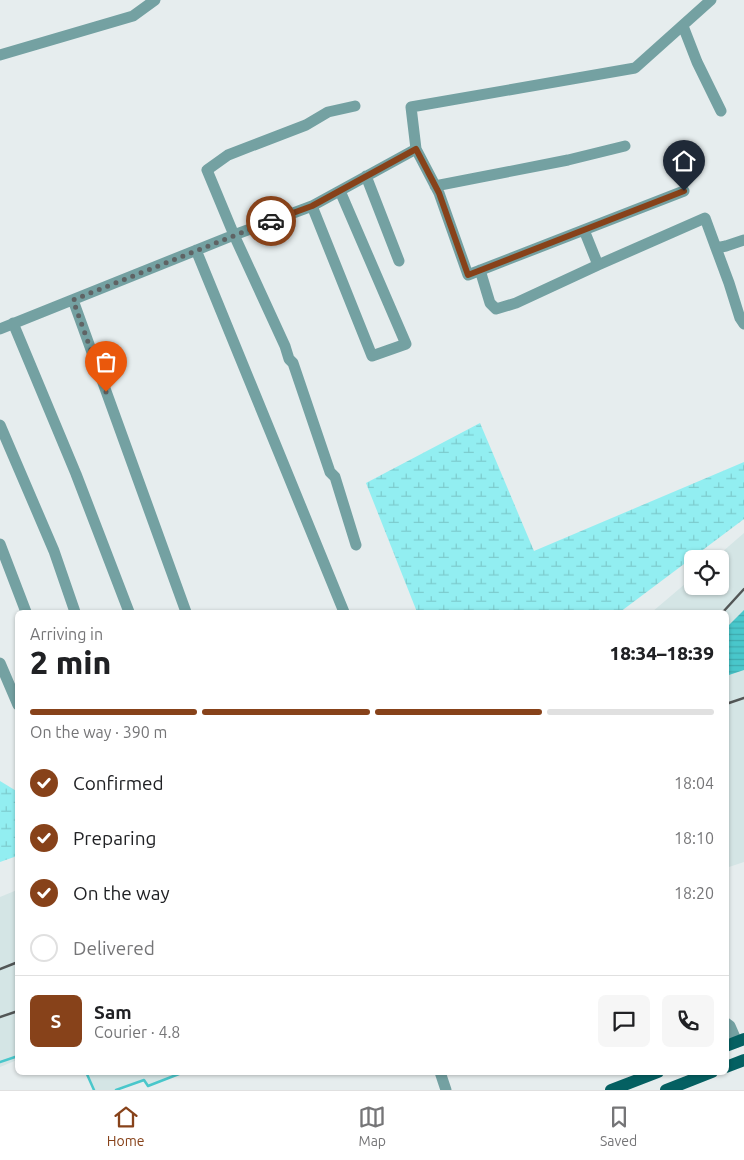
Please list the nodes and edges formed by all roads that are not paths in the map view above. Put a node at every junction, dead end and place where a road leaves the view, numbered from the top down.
1 (155, 0) edge
2 (711, 0) edge
3 (683, 26) junction
4 (0, 55) edge
5 (355, 106) dead end
6 (721, 111) dead end
7 (625, 146) dead end
8 (416, 149) junction
9 (366, 176) junction
10 (435, 186) junction
11 (684, 191) dead end
12 (342, 195) junction
13 (314, 210) junction
14 (584, 230) junction
15 (234, 235) junction
16 (744, 240) edge
17 (716, 248) junction
18 (196, 250) junction
19 (399, 262) dead end
20 (598, 265) junction
21 (480, 270) junction
22 (73, 300) junction
23 (13, 323) junction
24 (744, 324) edge
25 (0, 328) edge
26 (0, 425) edge
27 (0, 544) edge
28 (356, 545) dead end
29 (25, 610) edge
30 (73, 610) edge
31 (128, 610) edge
32 (185, 610) edge
33 (343, 610) edge
34 (0, 662) edge
35 (15, 698) edge
36 (729, 1025) edge
37 (736, 1042) edge
38 (744, 1060) edge
39 (729, 1066) edge
40 (441, 1075) edge
41 (650, 1075) edge
42 (706, 1075) edge
43 (684, 1087) edge
44 (446, 1090) edge
45 (611, 1090) edge
46 (666, 1090) edge

1 - 4 street
2 - 3 street
3 - 6 street
3 - 8 street
5 - 15 street
7 - 10 street
8 - 9 street
8 - 10 street
9 - 12 street
9 - 19 street
10 - 21 street
11 - 14 street
12 - 13 street
12 - 13 street
13 - 15 street
14 - 20 street
14 - 21 street
15 - 18 street
15 - 28 street
16 - 17 street
17 - 20 street
17 - 24 street
18 - 22 street
18 - 33 street
20 - 21 street
22 - 23 street
22 - 32 street
23 - 25 street
23 - 31 street
26 - 30 street
27 - 29 street
34 - 35 street
36 - 37 street
38 - 39 main road
40 - 44 street
41 - 45 main road
42 - 43 main road
43 - 46 main road

